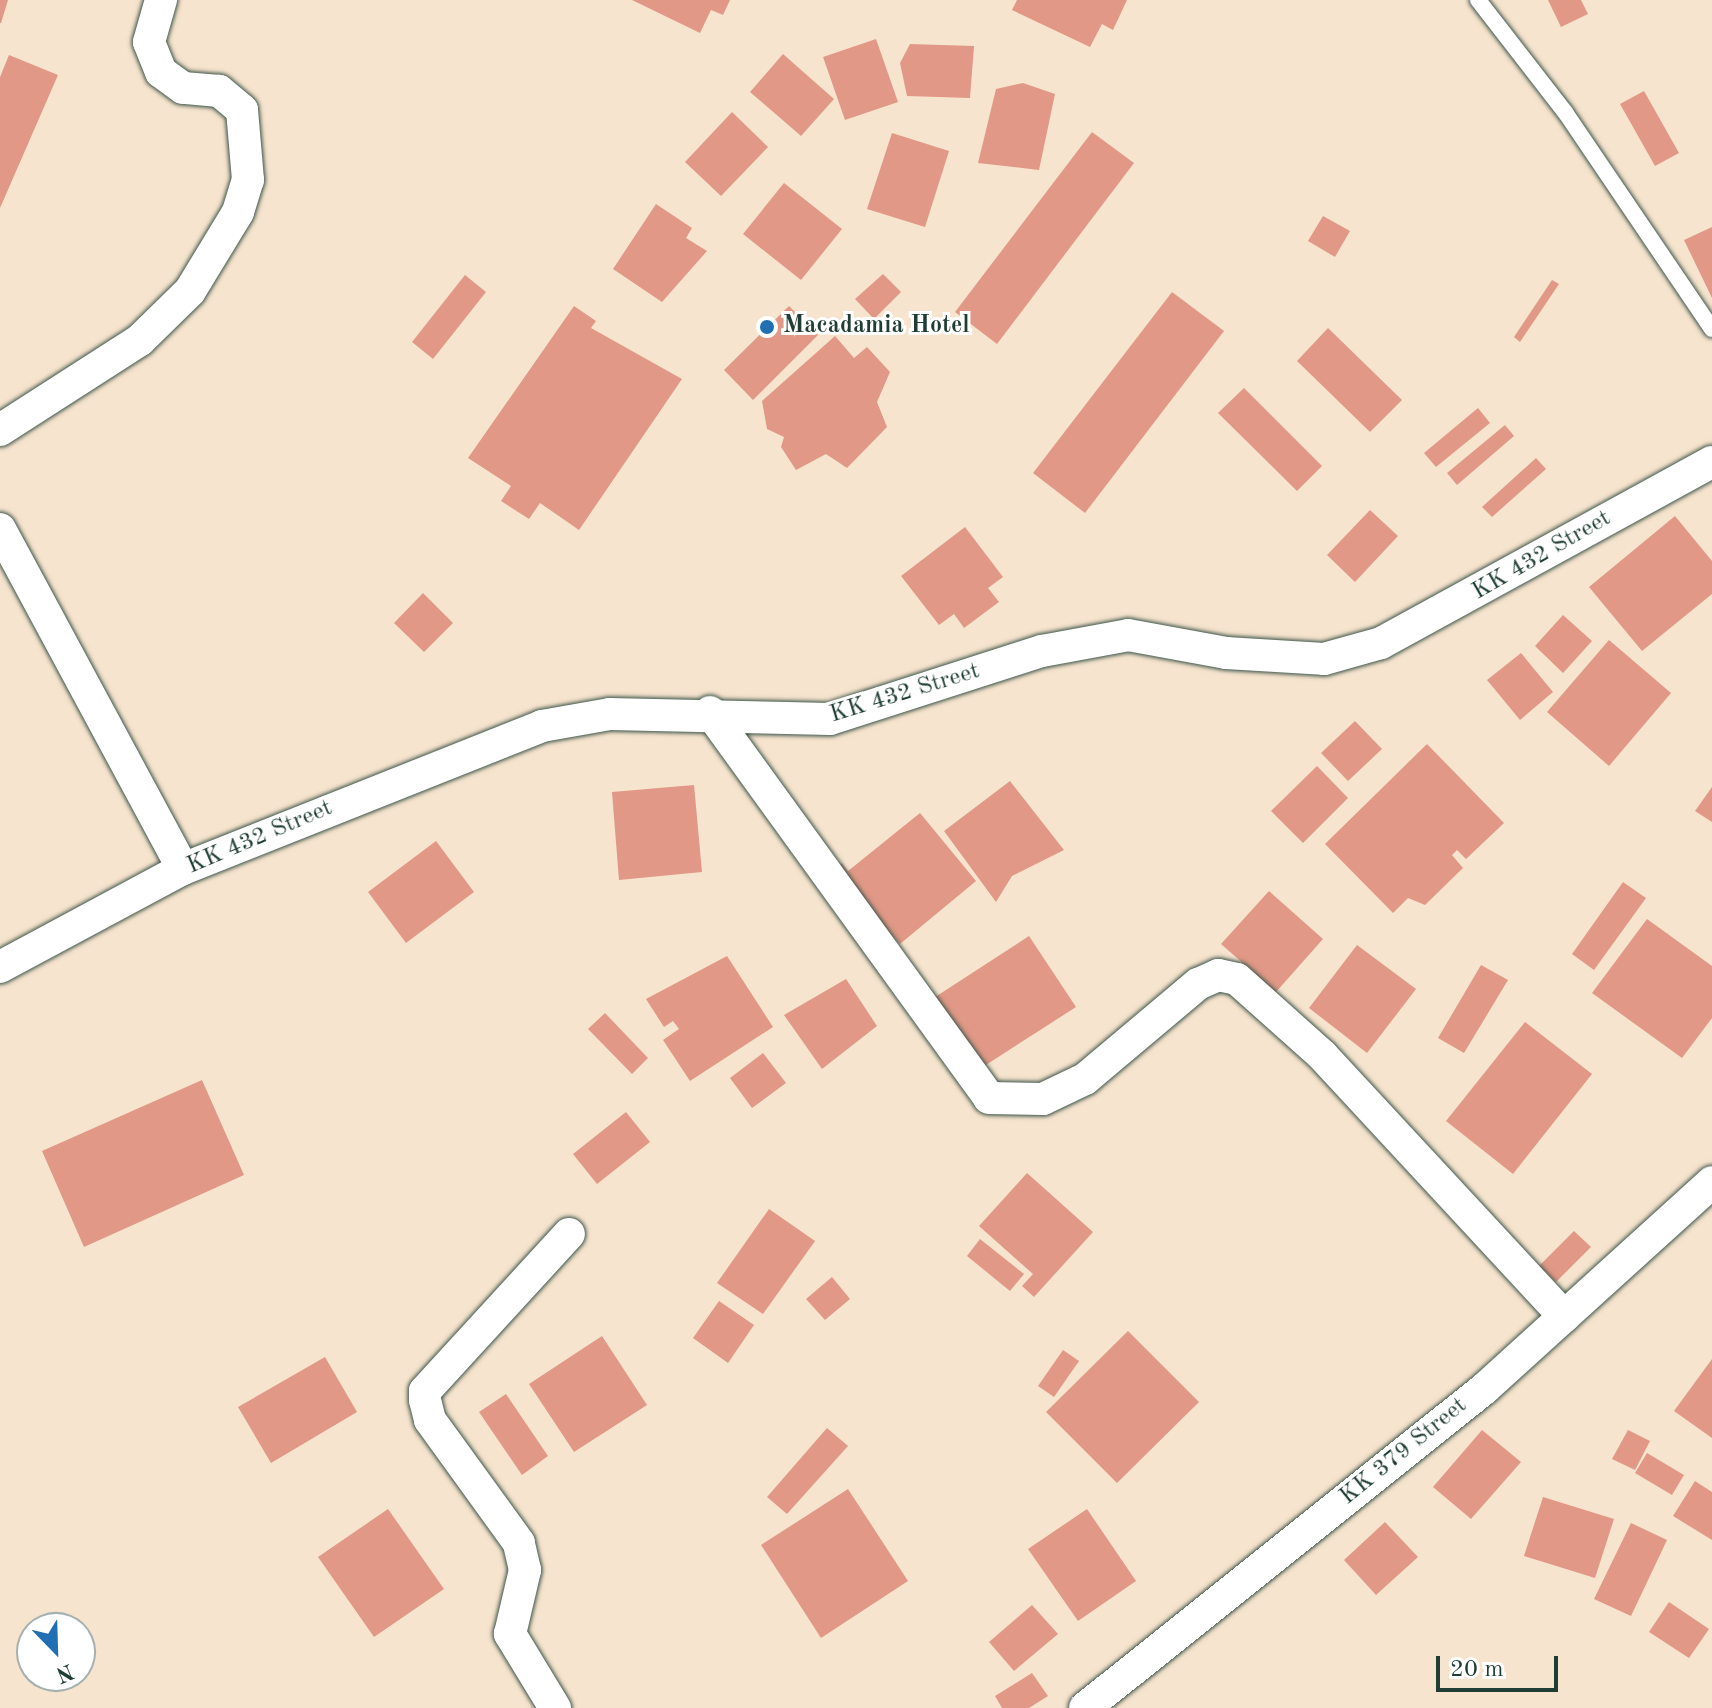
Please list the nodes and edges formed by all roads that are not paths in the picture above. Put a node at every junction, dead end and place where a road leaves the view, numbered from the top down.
1 (161, 0) edge
2 (1478, 0) edge
3 (1712, 329) edge
4 (0, 430) edge
5 (1712, 462) edge
6 (0, 529) edge
7 (710, 712) junction
8 (183, 869) junction
9 (0, 967) edge
10 (1712, 1182) edge
11 (569, 1234) dead end
12 (1564, 1316) junction
13 (555, 1708) edge
14 (1085, 1708) edge

1 - 4 street
2 - 3 lane
5 - 7 street, KK 432 Street
6 - 8 street
7 - 8 street, KK 432 Street
7 - 12 street
8 - 9 street, KK 432 Street
10 - 12 street, KK 379 Street
11 - 13 street
12 - 14 street, KK 379 Street

